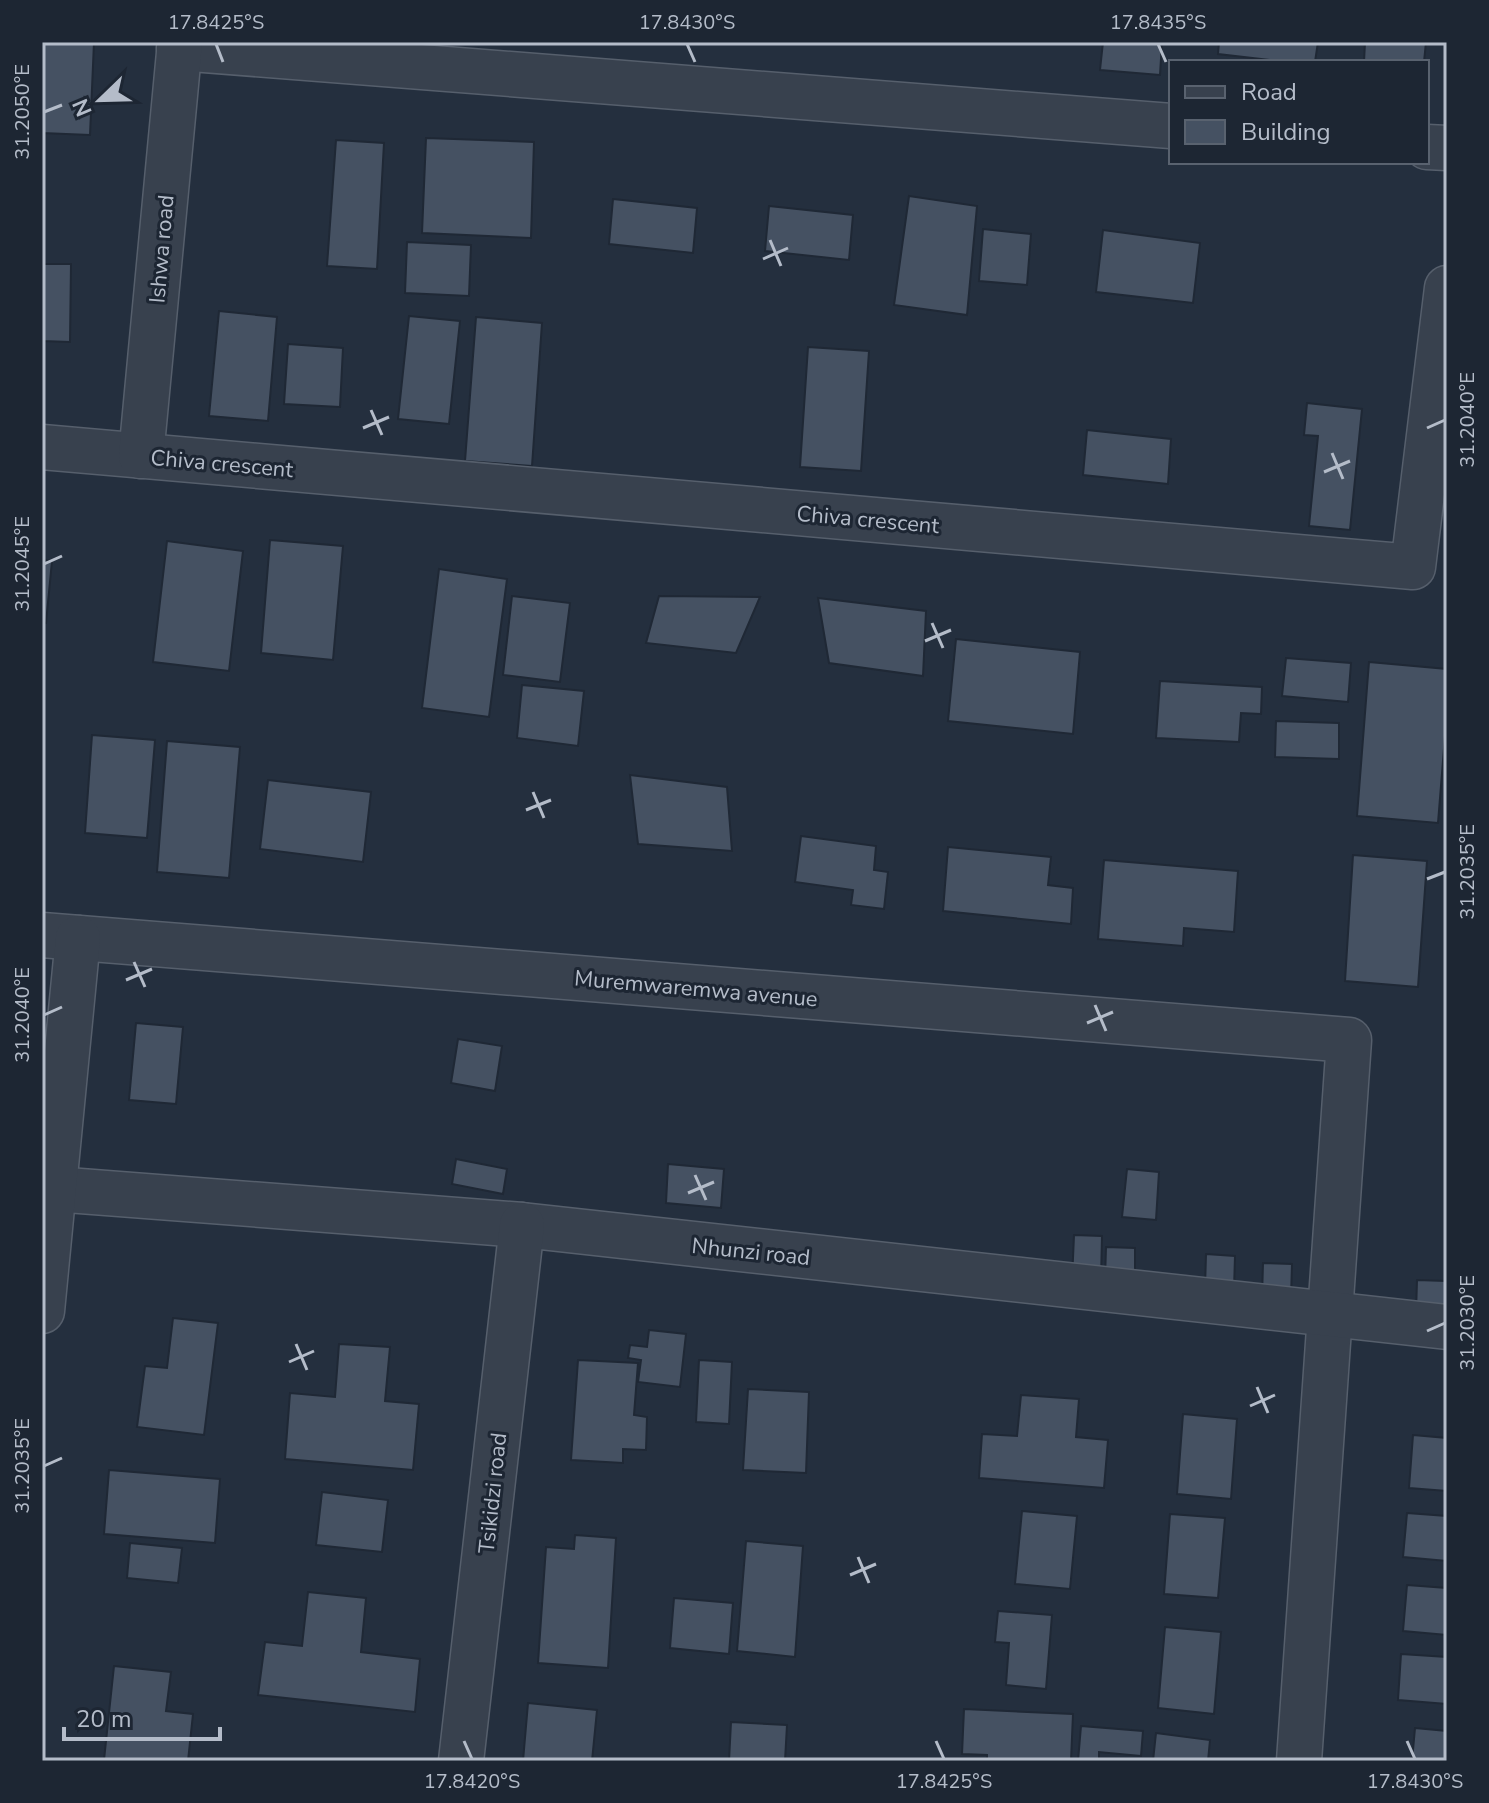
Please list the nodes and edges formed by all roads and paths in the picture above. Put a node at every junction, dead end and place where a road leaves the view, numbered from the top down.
1 (180, 45) edge
2 (1169, 126) edge
3 (1447, 288) edge
4 (42, 447) edge
5 (141, 456) junction
6 (1430, 569) edge
7 (60, 937) edge
8 (54, 1189) junction
9 (522, 1225) junction
10 (42, 1311) edge
11 (1330, 1316) junction
12 (1447, 1327) edge
13 (461, 1761) edge
14 (1299, 1761) edge

1 - 2 street
1 - 5 street, Ishwa road
3 - 6 street, Chiva crescent
4 - 5 street, Chiva crescent
5 - 6 street, Chiva crescent
7 - 8 street
7 - 11 street, Muremwaremwa avenue
8 - 9 street, Nhunzi road
8 - 10 street
9 - 11 street, Nhunzi road
9 - 13 street, Tsikidzi road
11 - 12 street, Nhunzi road
11 - 14 street

